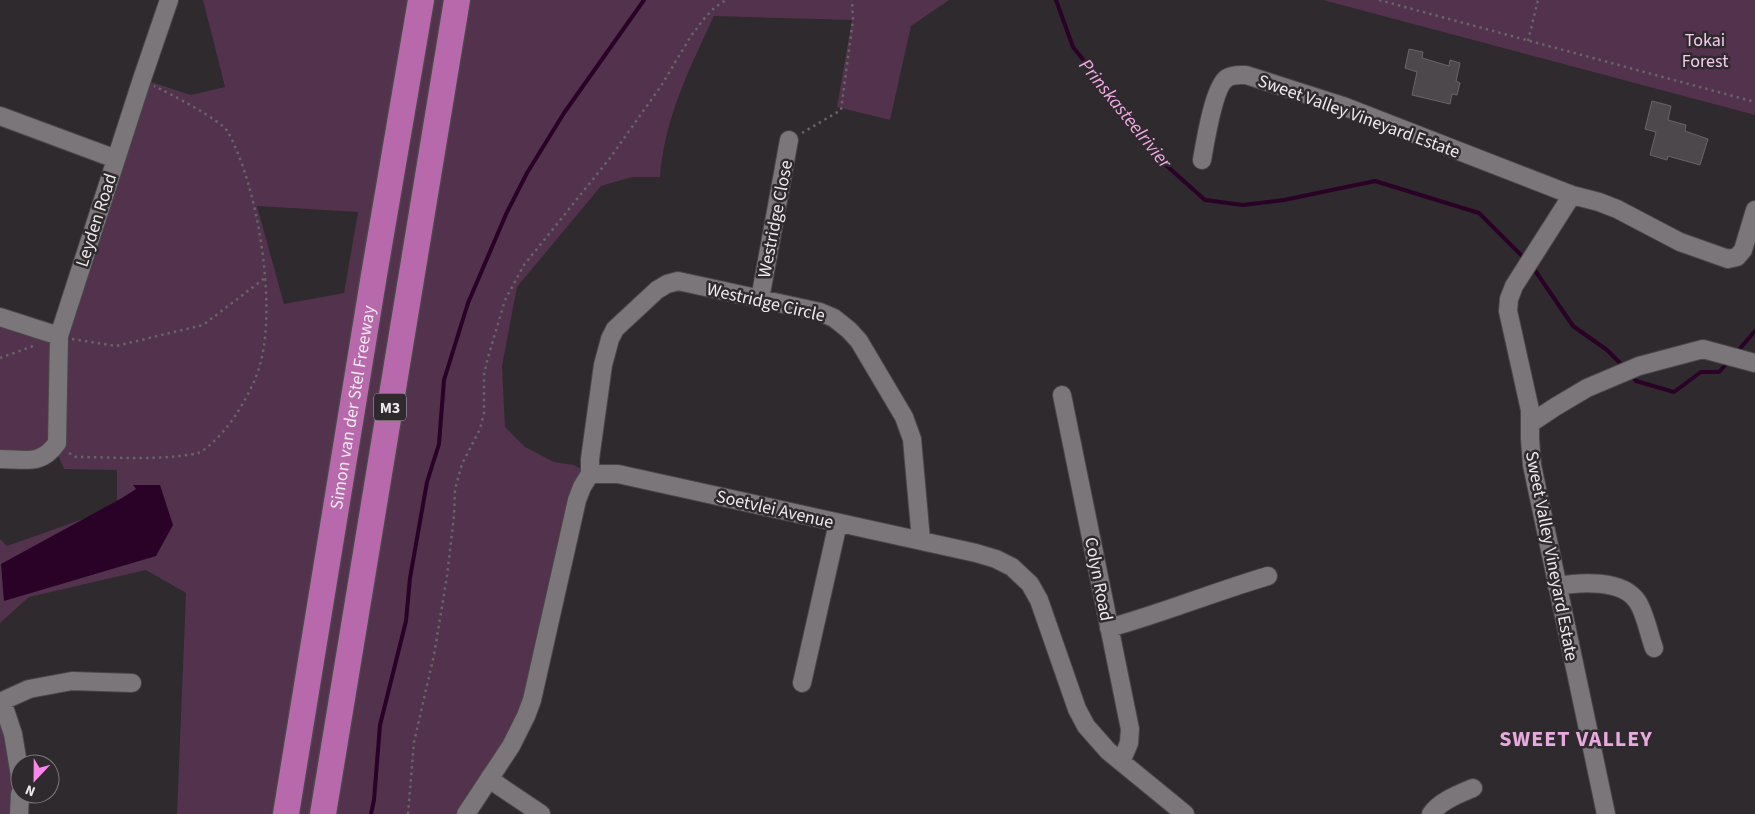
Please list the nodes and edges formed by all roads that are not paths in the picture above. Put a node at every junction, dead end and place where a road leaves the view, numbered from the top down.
1 (170, 0) edge
2 (421, 0) edge
3 (457, 0) edge
4 (0, 116) edge
5 (790, 140) road end
6 (116, 159) junction
7 (1202, 160) dead end
8 (1572, 195) junction
9 (1755, 210) edge
10 (760, 298) junction
11 (0, 317) edge
12 (59, 336) junction
13 (1752, 362) edge
14 (1062, 395) dead end
15 (1531, 423) junction
16 (0, 459) edge
17 (590, 474) junction
18 (838, 523) junction
19 (921, 540) junction
20 (1268, 576) dead end
21 (1557, 586) junction
22 (1110, 628) junction
23 (1654, 648) dead end
24 (132, 683) dead end
25 (802, 683) dead end
26 (1, 701) edge
27 (17, 754) edge
28 (1121, 762) junction
29 (490, 778) junction
30 (1473, 788) dead end
31 (286, 814) edge
32 (323, 814) edge
33 (466, 814) edge
34 (541, 814) edge
35 (1185, 814) edge
36 (1431, 814) edge
37 (1606, 814) edge

1 - 6 street, Leyden Road
2 - 31 highway, Simon van der Stel Freeway / M3
3 - 32 highway, M3
4 - 6 street
5 - 10 street, Westridge Close
6 - 12 street, Leyden Road
7 - 8 street, Sweet Valley Vineyard Estate
8 - 9 street, Sweet Valley Vineyard Estate
8 - 15 street, Sweet Valley Vineyard Estate
10 - 17 street, Westridge Circle
10 - 19 street, Westridge Circle
11 - 12 street
12 - 16 street, Leyden Road
13 - 15 street
14 - 22 street, Colyn Road
15 - 21 street, Sweet Valley Vineyard Estate
17 - 18 street, Soetvlei Avenue
17 - 29 street
18 - 19 street, Soetvlei Avenue
18 - 25 street
19 - 28 street, Soetvlei Avenue
20 - 22 street
21 - 23 street
21 - 37 street, Sweet Valley Vineyard Estate
22 - 28 street, Colyn Road
24 - 26 street
26 - 27 street
28 - 35 street, Soetvlei Avenue
29 - 33 street
29 - 34 street
30 - 36 street

